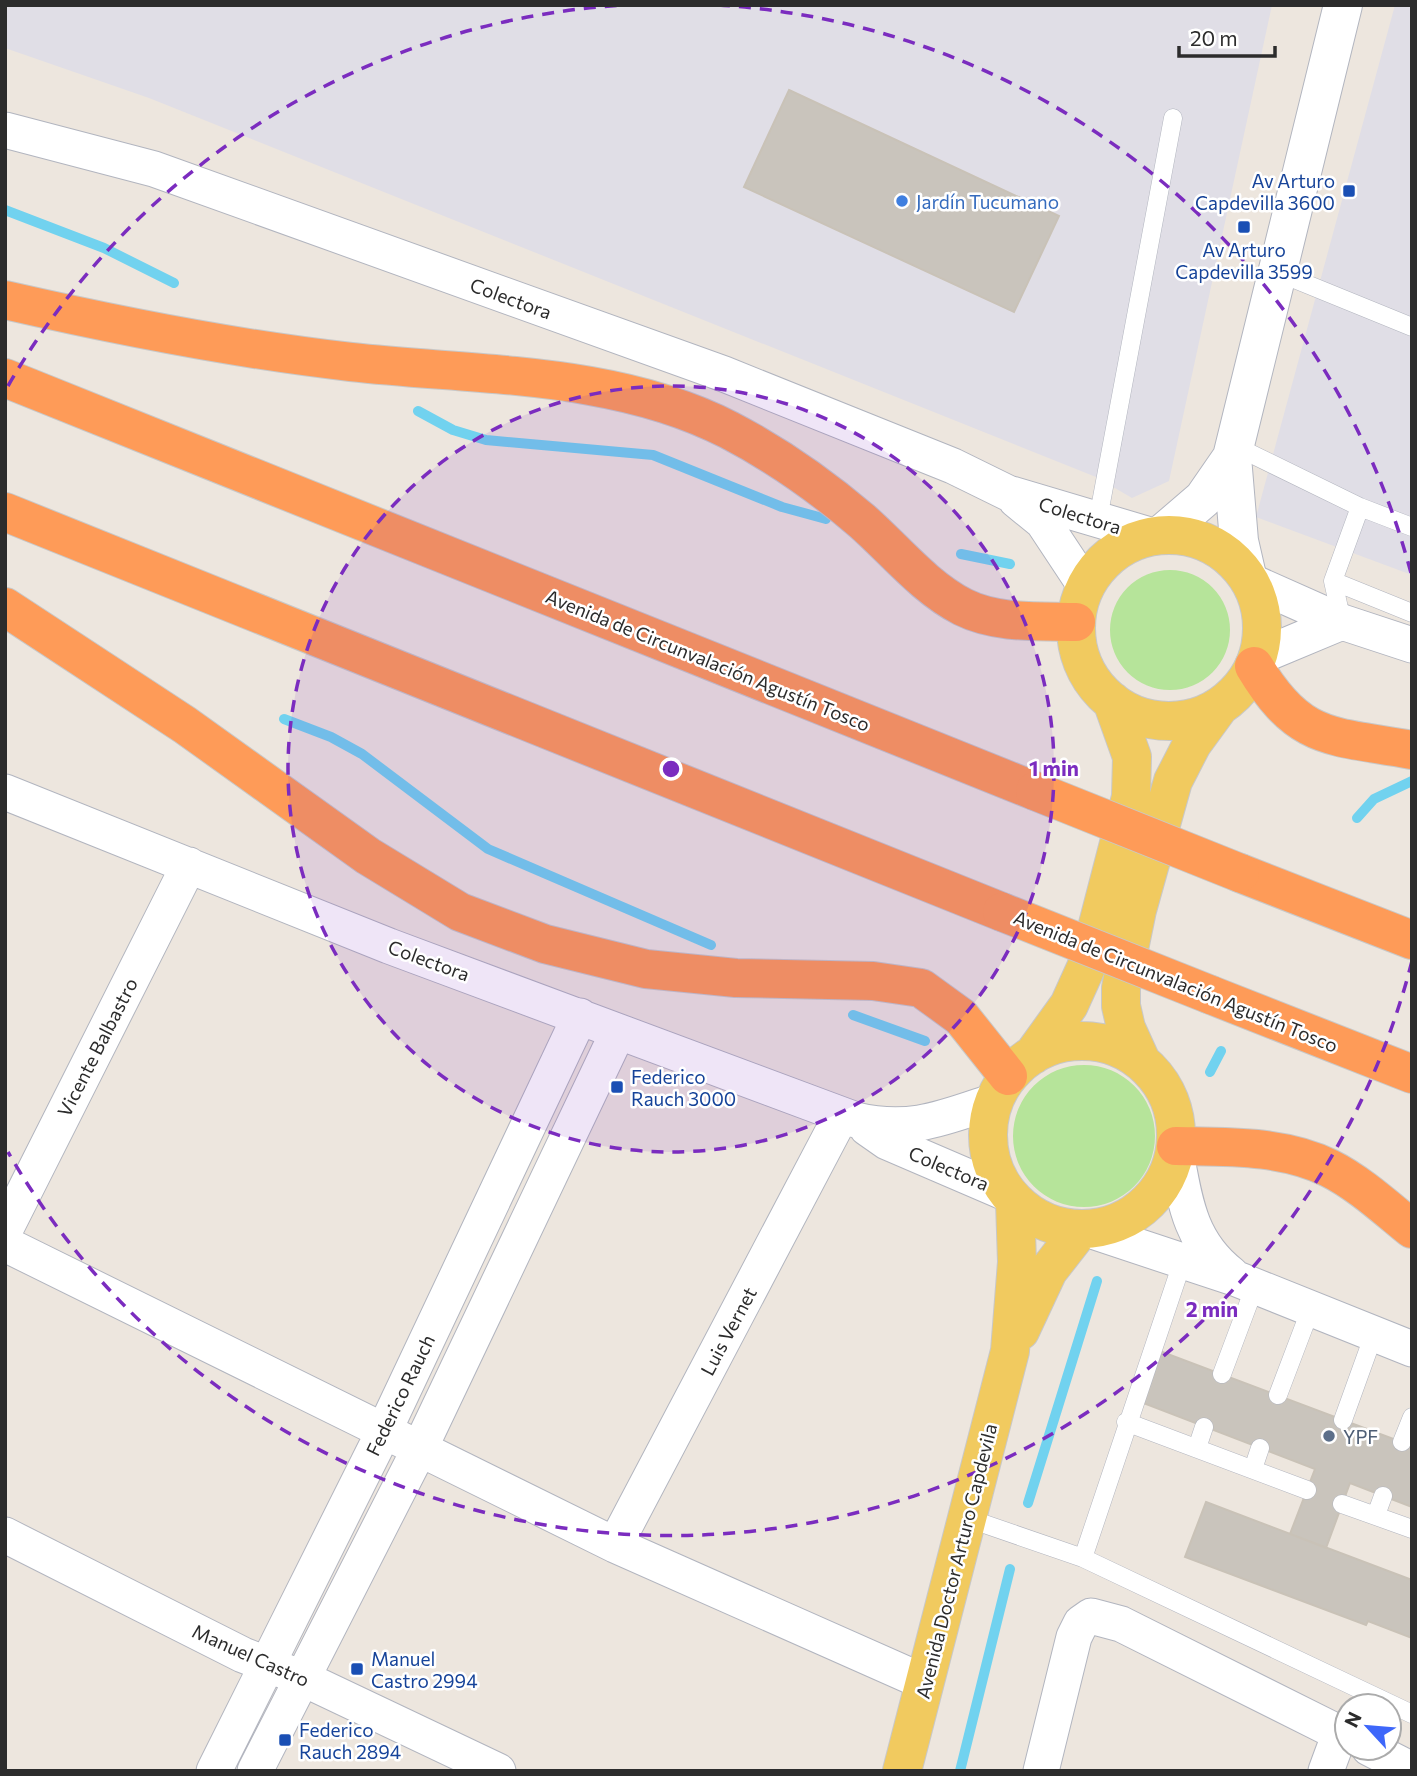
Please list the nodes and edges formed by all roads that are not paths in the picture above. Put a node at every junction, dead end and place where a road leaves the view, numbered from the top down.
1 (1343, 5) edge
2 (1173, 118) dead end
3 (5, 130) edge
4 (1277, 272) junction
5 (5, 299) edge
6 (1412, 327) edge
7 (5, 378) edge
8 (1234, 452) junction
9 (1008, 493) junction
10 (1360, 507) junction
11 (5, 512) edge
12 (1098, 519) junction
13 (1412, 527) edge
14 (1157, 535) junction
15 (1248, 579) junction
16 (1333, 581) junction
17 (1081, 605) junction
18 (5, 607) edge
19 (1412, 613) edge
20 (1342, 622) junction
21 (1412, 645) edge
22 (1255, 662) junction
23 (1112, 701) junction
24 (1219, 707) junction
25 (1412, 750) edge
26 (5, 792) edge
27 (189, 865) junction
28 (1412, 940) edge
29 (580, 1016) junction
30 (618, 1032) junction
31 (1141, 1061) junction
32 (1412, 1074) edge
33 (1012, 1078) junction
34 (848, 1118) junction
35 (1176, 1149) junction
36 (1012, 1198) junction
37 (1412, 1229) edge
38 (5, 1230) edge
39 (1085, 1230) junction
40 (5, 1244) edge
41 (1183, 1260) junction
42 (1246, 1282) junction
43 (1311, 1308) junction
44 (1374, 1334) junction
45 (1412, 1349) edge
46 (1010, 1351) junction
47 (1222, 1374) dead end
48 (1278, 1395) dead end
49 (1412, 1417) edge
50 (1343, 1420) dead end
51 (1126, 1422) junction
52 (1204, 1427) dead end
53 (383, 1433) junction
54 (1402, 1442) dead end
55 (1197, 1448) junction
56 (1260, 1448) dead end
57 (419, 1450) junction
58 (1253, 1469) junction
59 (1307, 1490) dead end
60 (1383, 1496) dead end
61 (1342, 1504) dead end
62 (1376, 1515) junction
63 (967, 1518) junction
64 (1412, 1529) edge
65 (5, 1535) edge
66 (615, 1545) junction
67 (1083, 1558) junction
68 (267, 1664) junction
69 (302, 1678) junction
70 (924, 1682) junction
71 (1412, 1714) edge
72 (1333, 1731) edge
73 (1396, 1762) edge
74 (1412, 1770) edge
75 (214, 1771) edge
76 (255, 1771) edge
77 (498, 1771) edge
78 (902, 1771) edge
79 (1041, 1771) edge

1 - 4 main road, Avenida Doctor Arturo Capdevila
2 - 12 lane
3 - 9 street, Colectora
4 - 6 lane
4 - 8 main road, Avenida Doctor Arturo Capdevila
5 - 17 highway
7 - 28 highway, Avenida de Circunvalación Agustín Tosco, bridge
8 - 10 lane
8 - 14 main road, Avenida Doctor Arturo Capdevila
8 - 15 main road, Avenida Doctor Arturo Capdevila
9 - 12 street, Colectora
9 - 17 street, Colectora
10 - 13 lane
10 - 16 lane
11 - 32 highway, Avenida de Circunvalación Agustín Tosco, bridge
12 - 14 street, Colectora
14 - 15 main road, Avenida Doctor Arturo Capdevila
14 - 17 main road, Avenida Doctor Arturo Capdevila
15 - 20 street
15 - 22 main road, Avenida Doctor Arturo Capdevila
16 - 19 lane
16 - 20 lane
17 - 23 main road, Avenida Doctor Arturo Capdevila
18 - 33 highway
20 - 21 street
20 - 22 street
22 - 24 main road, Avenida Doctor Arturo Capdevila
22 - 25 highway
23 - 24 main road, Avenida Doctor Arturo Capdevila
23 - 33 main road, Avenida Doctor Arturo Capdevila
24 - 31 main road, Avenida Doctor Arturo Capdevila
26 - 27 street, Colectora
27 - 29 street, Colectora
27 - 38 street, Vicente Balbastro
29 - 30 street, Colectora
29 - 53 street, Federico Rauch
30 - 34 street, Colectora
30 - 57 street, Federico Rauch
31 - 33 main road, Avenida Doctor Arturo Capdevila
31 - 35 main road, Avenida Doctor Arturo Capdevila
33 - 34 street, Colectora
33 - 36 main road, Avenida Doctor Arturo Capdevila
34 - 36 street, Colectora
34 - 66 street, Luis Vernet
35 - 37 highway
35 - 39 main road, Avenida Doctor Arturo Capdevila
35 - 42 street
36 - 39 main road
36 - 46 main road, Avenida Doctor Arturo Capdevila
39 - 41 street
39 - 46 main road, Avenida Doctor Arturo Capdevila
40 - 53 street
41 - 42 street
41 - 51 lane
42 - 43 street
42 - 47 lane
43 - 44 street
43 - 48 lane
44 - 45 street
44 - 50 lane
46 - 63 main road, Avenida Doctor Arturo Capdevila
49 - 54 lane
51 - 55 lane
51 - 67 lane
52 - 55 lane
53 - 57 street
53 - 68 street, Federico Rauch
55 - 58 lane
56 - 58 lane
57 - 66 street
57 - 69 street, Federico Rauch
58 - 59 lane
60 - 62 lane
61 - 62 lane
62 - 64 lane
63 - 67 lane
63 - 70 main road, Avenida Doctor Arturo Capdevila
65 - 68 street, Manuel Castro
66 - 70 street
67 - 71 lane
68 - 69 street, Manuel Castro
68 - 75 street, Federico Rauch
69 - 76 street, Federico Rauch
69 - 77 street, Manuel Castro
70 - 78 main road, Avenida Doctor Arturo Capdevila
72 - 79 street
73 - 74 street

